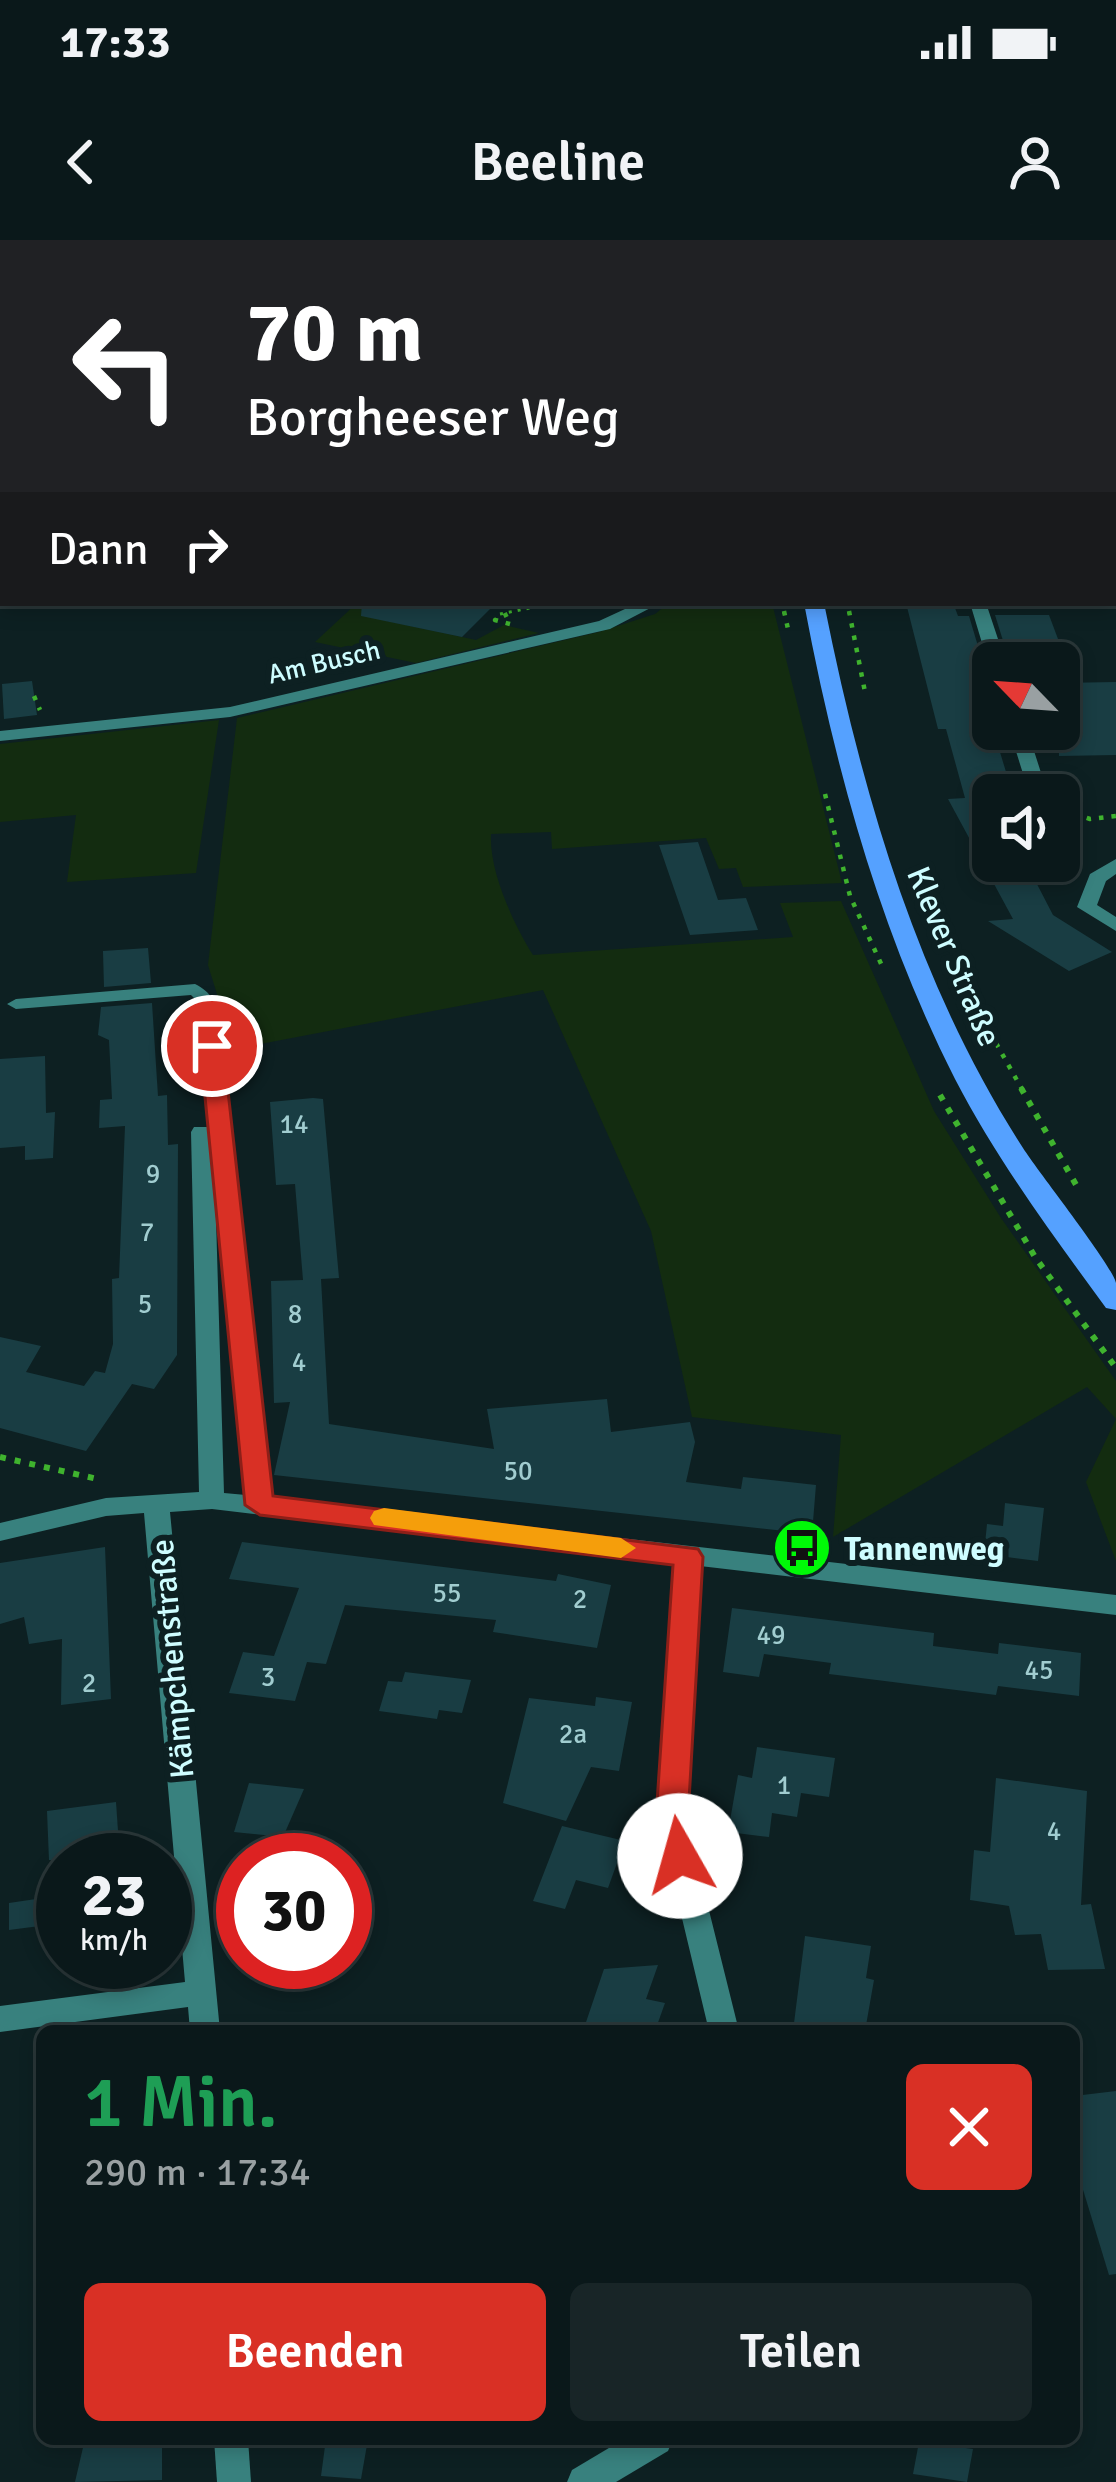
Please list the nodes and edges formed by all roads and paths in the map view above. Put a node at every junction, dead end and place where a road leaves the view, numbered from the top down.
1 (645, 606) edge
2 (815, 606) edge
3 (848, 606) edge
4 (979, 606) edge
5 (990, 642) edge
6 (869, 710) dead end
7 (0, 736) edge
8 (1080, 815) edge
9 (1116, 816) edge
10 (1116, 865) edge
11 (1116, 926) edge
12 (936, 936) dead end
13 (16, 1004) dead end
14 (212, 1046) joint
15 (202, 1132) dead end
16 (1084, 1199) dead end
17 (1116, 1301) edge
18 (212, 1500) junction
19 (156, 1503) junction
20 (260, 1505) junction
21 (0, 1532) edge
22 (688, 1557) junction
23 (1116, 1605) edge
24 (203, 1992) junction
25 (0, 2019) edge
26 (206, 2025) edge
27 (723, 2025) edge
28 (231, 2445) edge
29 (646, 2445) edge
30 (234, 2482) edge
31 (584, 2482) edge

1 - 7 street, Am Busch
2 - 17 main road, Klever Straße
3 - 6 path
4 - 5 street
8 - 9 path
10 - 11 street
12 - 16 path
13 - 14 lane
14 - 20 street
15 - 18 street
18 - 19 street
18 - 20 street
19 - 21 street
19 - 24 street, Kämpchenstraße
20 - 22 street
22 - 23 street
22 - 27 street
24 - 25 street
24 - 26 street, Kämpchenstraße
28 - 30 street
29 - 31 street

